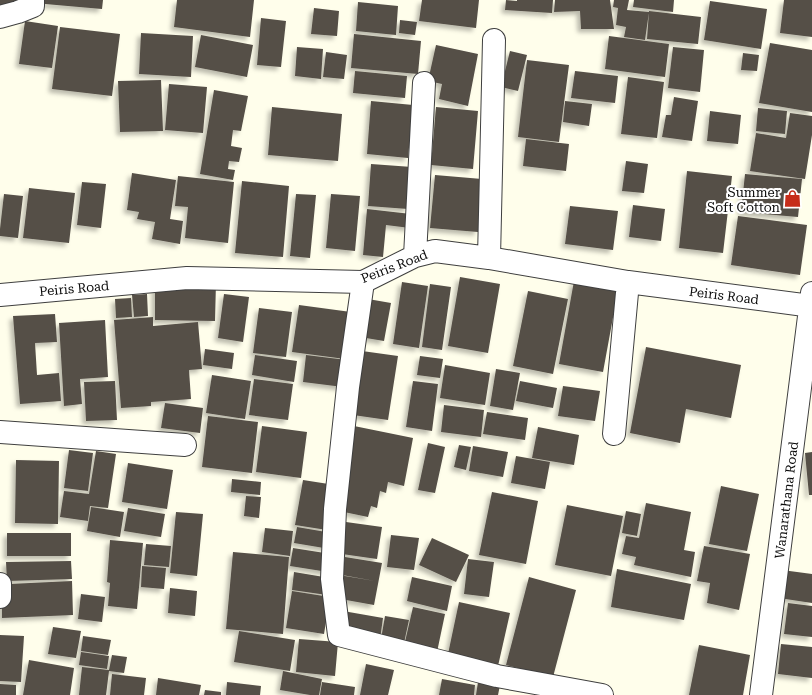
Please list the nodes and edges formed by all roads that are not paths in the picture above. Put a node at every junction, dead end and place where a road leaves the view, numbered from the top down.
1 (33, 0) edge
2 (0, 17) edge
3 (494, 40) dead end
4 (424, 83) dead end
5 (415, 256) junction
6 (489, 258) junction
7 (363, 282) junction
8 (628, 282) junction
9 (0, 295) edge
10 (811, 301) edge
11 (0, 432) edge
12 (614, 434) dead end
13 (185, 444) dead end
14 (0, 584) edge
15 (0, 597) edge
16 (602, 695) edge
17 (761, 695) edge

1 - 2 street
3 - 6 street
4 - 5 street
5 - 6 street, Peiris Road
5 - 7 street, Peiris Road
6 - 8 street, Peiris Road
7 - 9 street, Peiris Road
7 - 16 street
8 - 10 street, Peiris Road
8 - 12 street
10 - 17 street, Wanarathana Road
11 - 13 street
14 - 15 street

